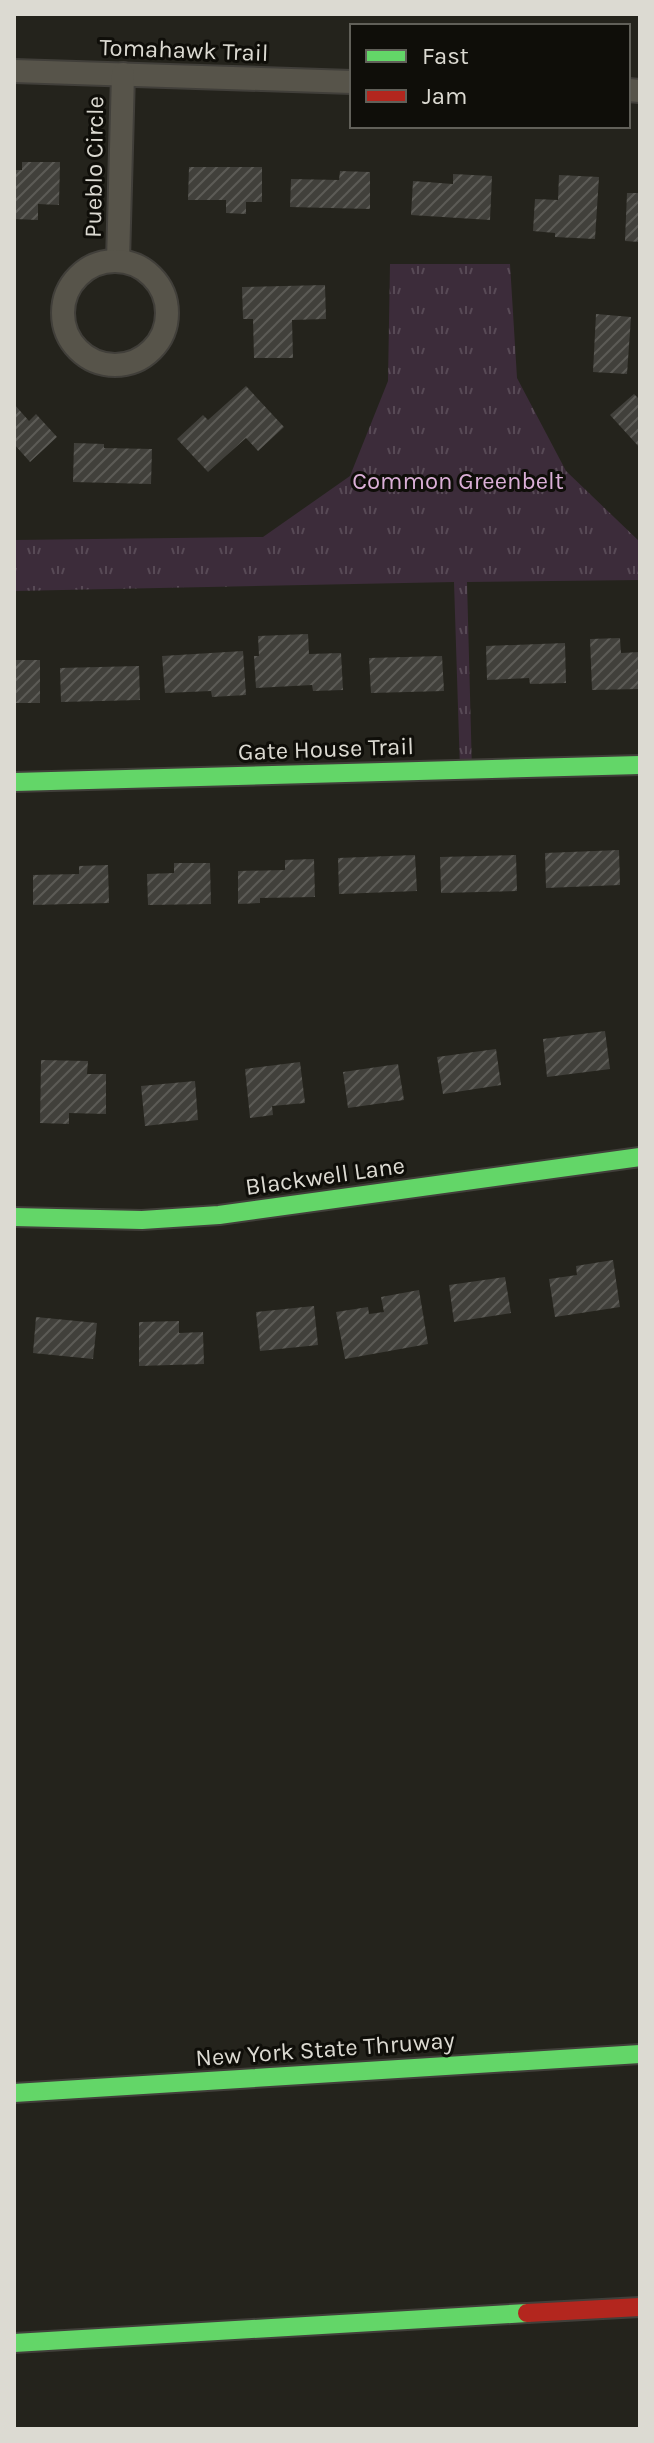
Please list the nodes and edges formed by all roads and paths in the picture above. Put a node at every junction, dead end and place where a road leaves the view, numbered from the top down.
1 (14, 71) edge
2 (123, 74) junction
3 (350, 82) edge
4 (118, 261) junction
5 (640, 765) edge
6 (14, 782) edge
7 (640, 1157) edge
8 (14, 1217) edge
9 (640, 2054) edge
10 (14, 2093) edge
11 (640, 2307) edge
12 (14, 2343) edge

1 - 2 street, Tomahawk Trail
2 - 3 street, Tomahawk Trail
2 - 4 street, Pueblo Circle
4 - 4 street, Pueblo Circle
5 - 6 main road, Gate House Trail
7 - 8 main road, Blackwell Lane
9 - 10 main road, New York State Thruway
11 - 12 main road

